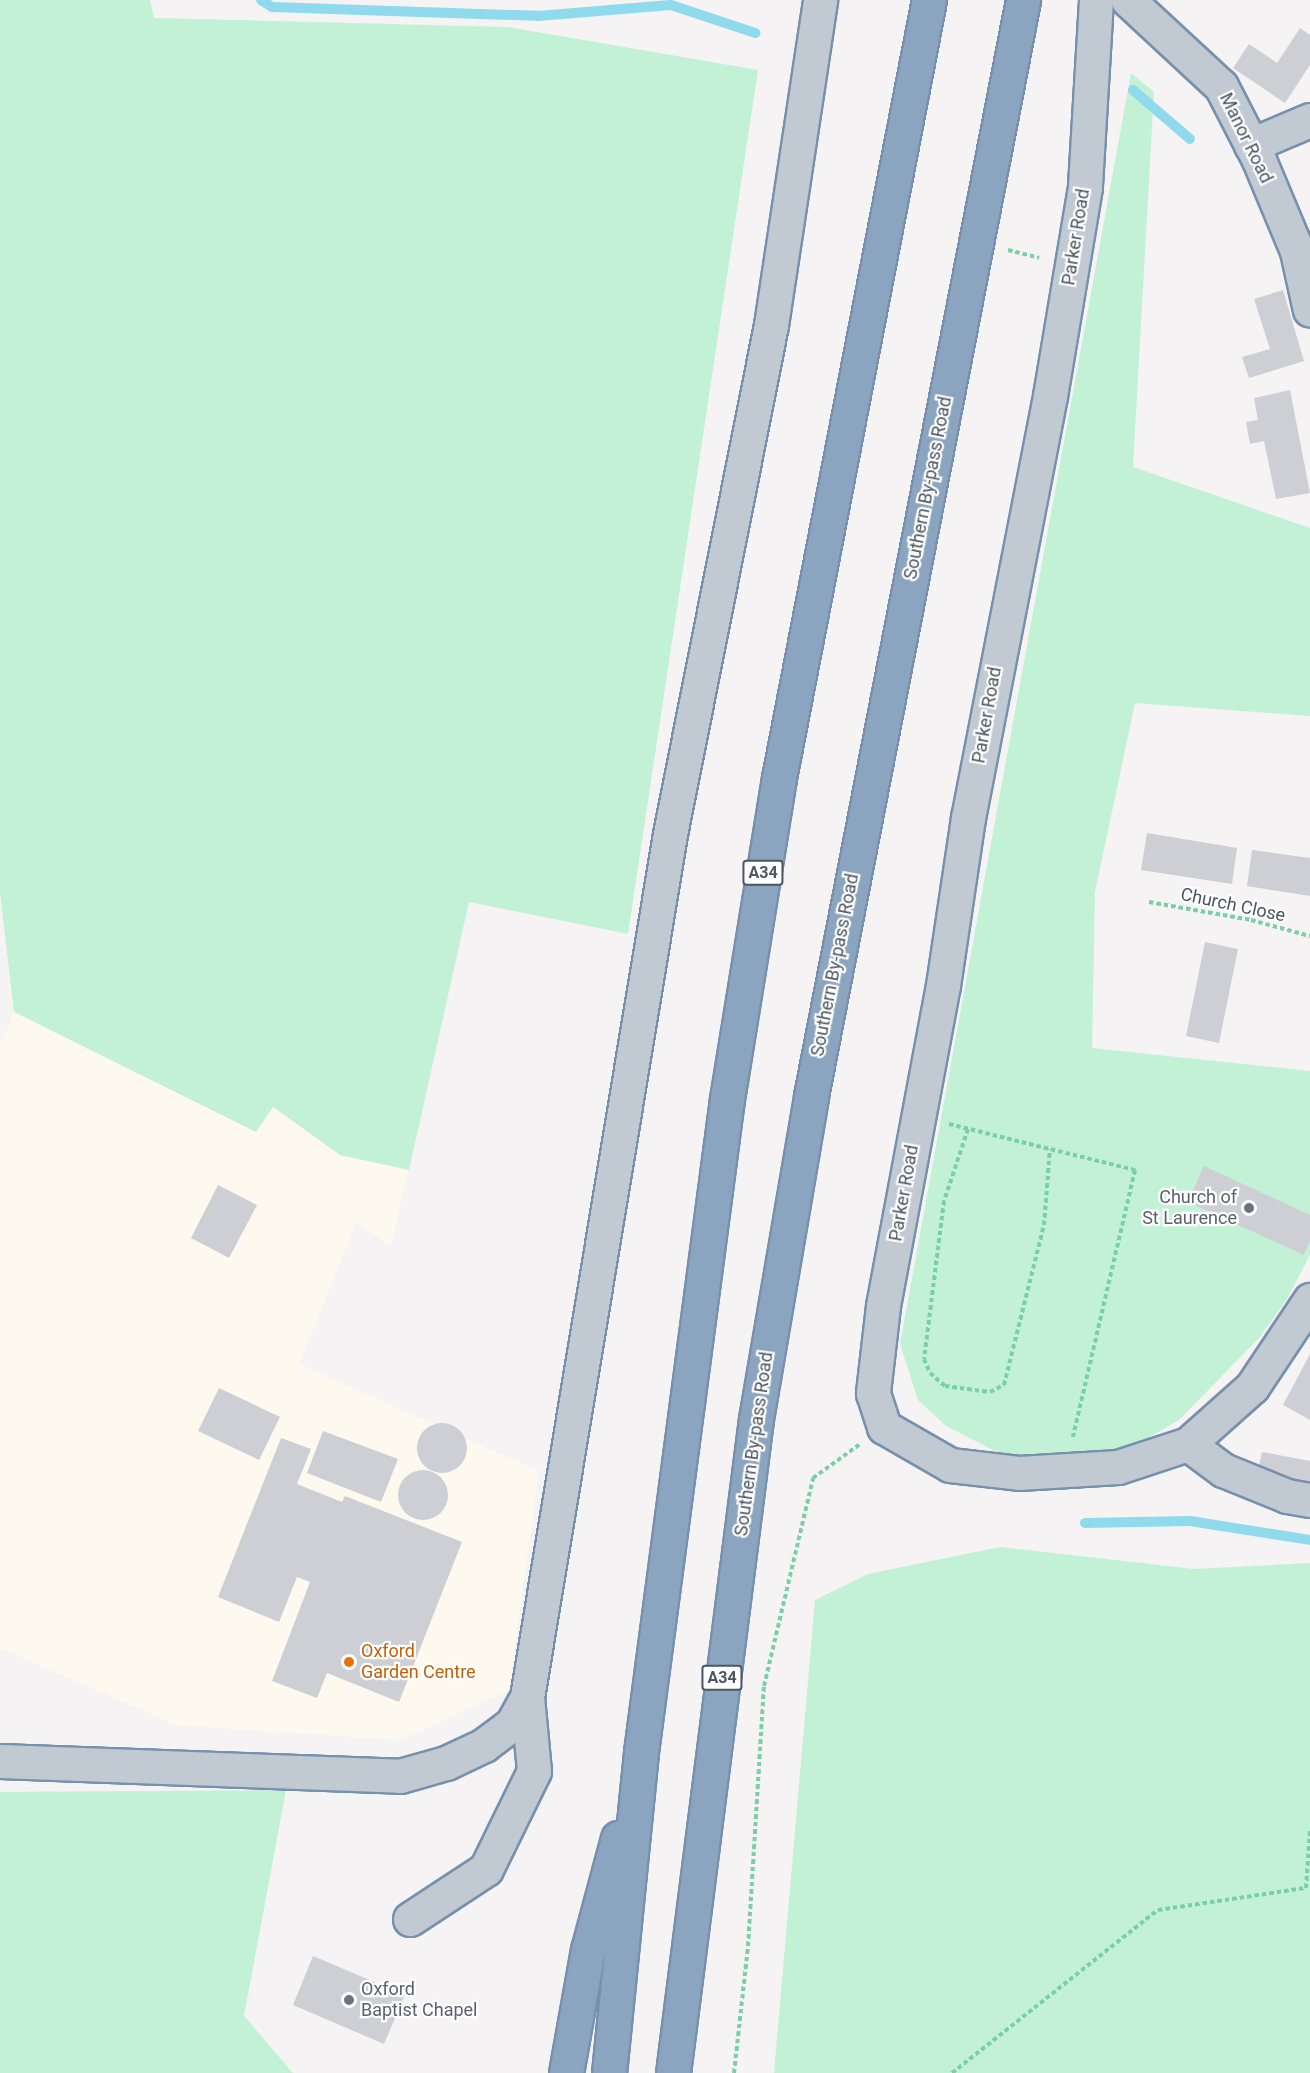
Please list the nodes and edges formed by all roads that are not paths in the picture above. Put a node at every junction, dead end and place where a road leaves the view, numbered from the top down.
1 (820, 0) edge
2 (929, 0) edge
3 (1023, 0) edge
4 (1096, 0) edge
5 (1128, 0) edge
6 (1310, 120) edge
7 (1251, 144) junction
8 (1303, 251) edge
9 (1310, 310) edge
10 (1310, 1300) edge
11 (1188, 1444) junction
12 (1310, 1500) edge
13 (519, 1711) junction
14 (641, 1752) junction
15 (0, 1761) edge
16 (410, 1919) dead end
17 (688, 1937) junction
18 (566, 2073) edge
19 (609, 2073) edge
20 (673, 2073) edge
21 (684, 2073) edge

1 - 13 street
2 - 14 highway, A34
3 - 17 highway, Southern By-pass Road / A34
4 - 11 street, Parker Road
5 - 7 street, Manor Road
6 - 7 street
7 - 8 street, Manor Road
8 - 9 street, Manor Road
10 - 11 street
11 - 12 street
13 - 15 street
13 - 16 street
14 - 18 highway
14 - 19 highway, A34
17 - 20 highway, A34
17 - 21 highway

